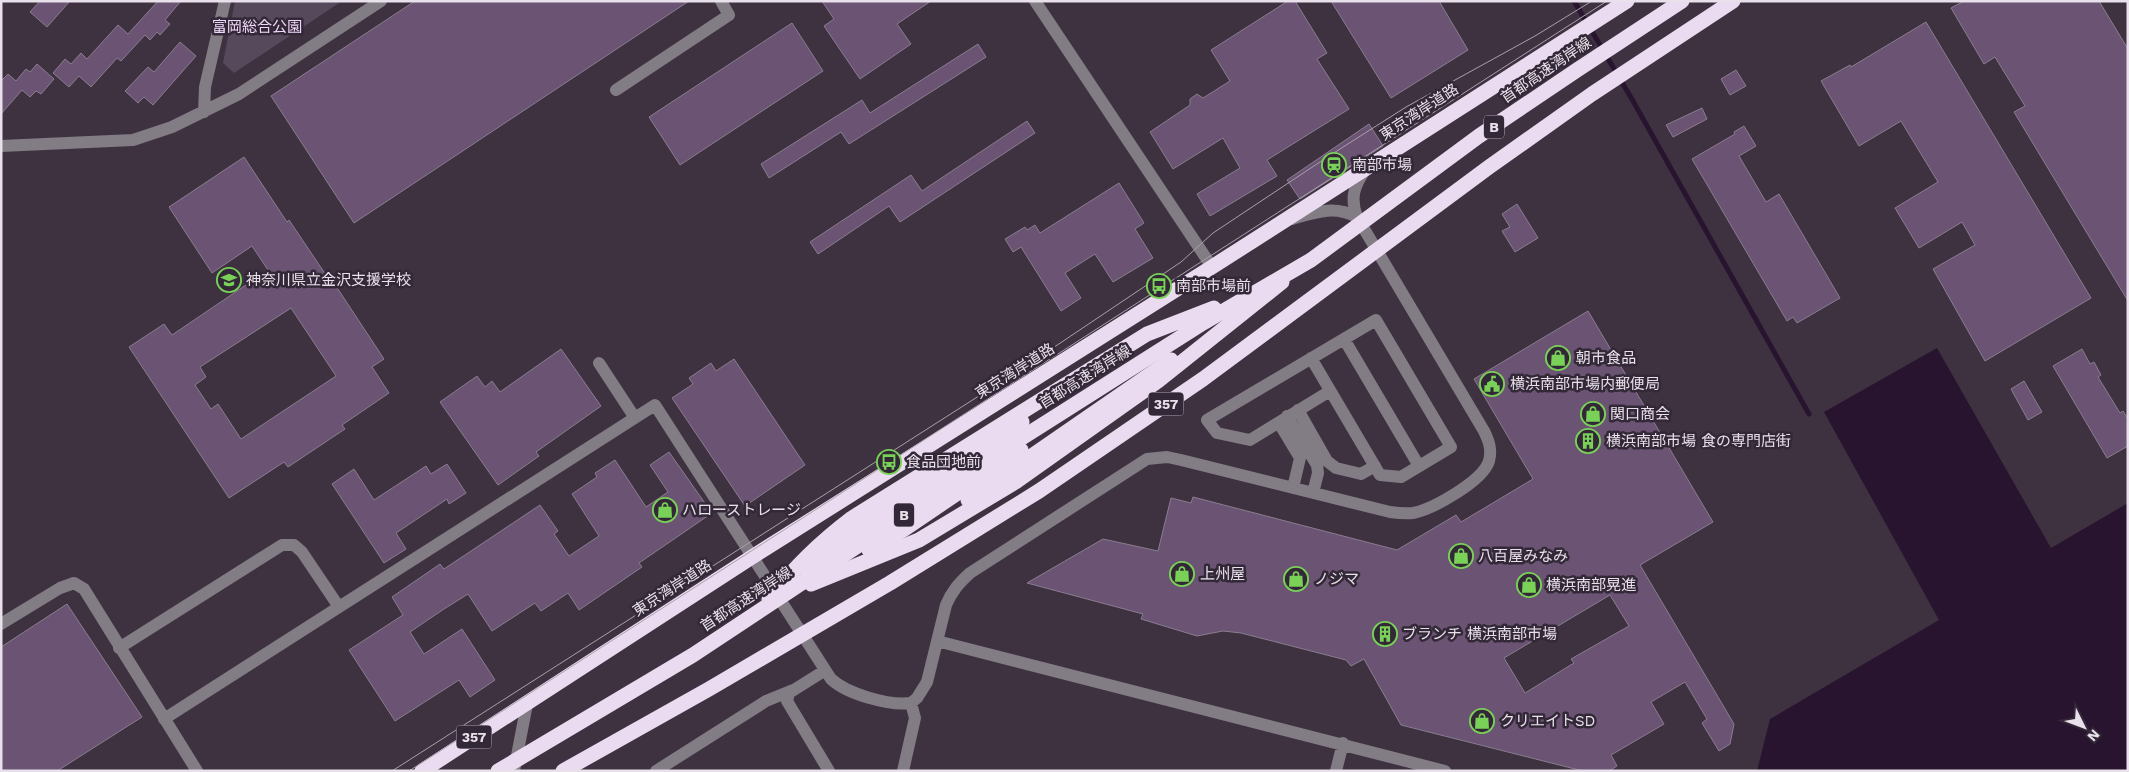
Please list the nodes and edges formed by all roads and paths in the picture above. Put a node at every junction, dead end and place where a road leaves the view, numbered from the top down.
1 (225, 1) edge
2 (382, 1) edge
3 (720, 1) edge
4 (1035, 1) edge
5 (1627, 1) edge
6 (1682, 1) edge
7 (1733, 1) edge
8 (1742, 1) edge
9 (616, 90) dead end
10 (204, 112) junction
11 (1, 146) edge
12 (1366, 167) junction
13 (1357, 217) junction
14 (1279, 223) junction
15 (1378, 254) junction
16 (1212, 267) junction
17 (1264, 292) junction
18 (1198, 327) junction
19 (1344, 339) junction
20 (1311, 358) junction
21 (599, 363) dead end
22 (1330, 391) junction
23 (1288, 416) junction
24 (635, 418) junction
25 (1375, 466) junction
26 (1419, 466) junction
27 (1294, 488) junction
28 (1313, 493) junction
29 (752, 557) junction
30 (810, 584) junction
31 (769, 598) junction
32 (339, 607) junction
33 (1, 624) edge
34 (737, 626) junction
35 (801, 635) junction
36 (937, 641) junction
37 (708, 645) junction
38 (119, 648) junction
39 (824, 671) junction
40 (793, 690) junction
41 (911, 703) junction
42 (527, 704) junction
43 (164, 719) junction
44 (1343, 744) junction
45 (197, 771) edge
46 (422, 771) edge
47 (498, 771) edge
48 (514, 771) edge
49 (564, 771) edge
50 (656, 771) edge
51 (829, 771) edge
52 (903, 771) edge
53 (1336, 771) edge
54 (1445, 771) edge

1 - 10 street
2 - 10 street
3 - 9 street
4 - 16 street
5 - 12 highway, 東京湾岸道路 / 357
6 - 17 highway, 首都高速湾岸線 / B, bridge
7 - 49 highway, B, bridge
8 - 15 highway, 357
10 - 11 street
12 - 13 street
12 - 14 highway, 東京湾岸道路 / 357
13 - 14 street
13 - 15 street
14 - 16 highway, 東京湾岸道路 / 357
15 - 28 street
15 - 35 highway, 357
16 - 29 highway, 東京湾岸道路 / 357
17 - 18 highway, 首都高速湾岸線 / B, bridge
17 - 30 highway
17 - 31 highway, bridge
18 - 30 highway, bridge
18 - 31 highway, bridge
18 - 34 highway, 首都高速湾岸線 / B, bridge
19 - 20 street
19 - 26 street
19 - 26 street
20 - 22 street
20 - 23 street
21 - 24 street
22 - 23 street
22 - 25 street
23 - 25 street
23 - 27 street
23 - 28 street
24 - 29 street
24 - 32 street
25 - 26 street
27 - 28 street
27 - 36 street
29 - 35 street
29 - 42 highway, 東京湾岸道路 / 357
30 - 37 highway, bridge
31 - 34 highway, bridge
32 - 38 street
32 - 43 street
33 - 38 street
34 - 37 highway, 首都高速湾岸線 / B, bridge
35 - 39 street
35 - 49 highway, 357
36 - 41 street
36 - 44 street
37 - 47 highway, 首都高速湾岸線 / B, bridge
38 - 43 street
39 - 40 street
39 - 41 street
40 - 50 street
40 - 51 street
41 - 52 street
42 - 46 highway, 東京湾岸道路 / 357
42 - 48 street
43 - 45 street
44 - 53 street
44 - 54 street

